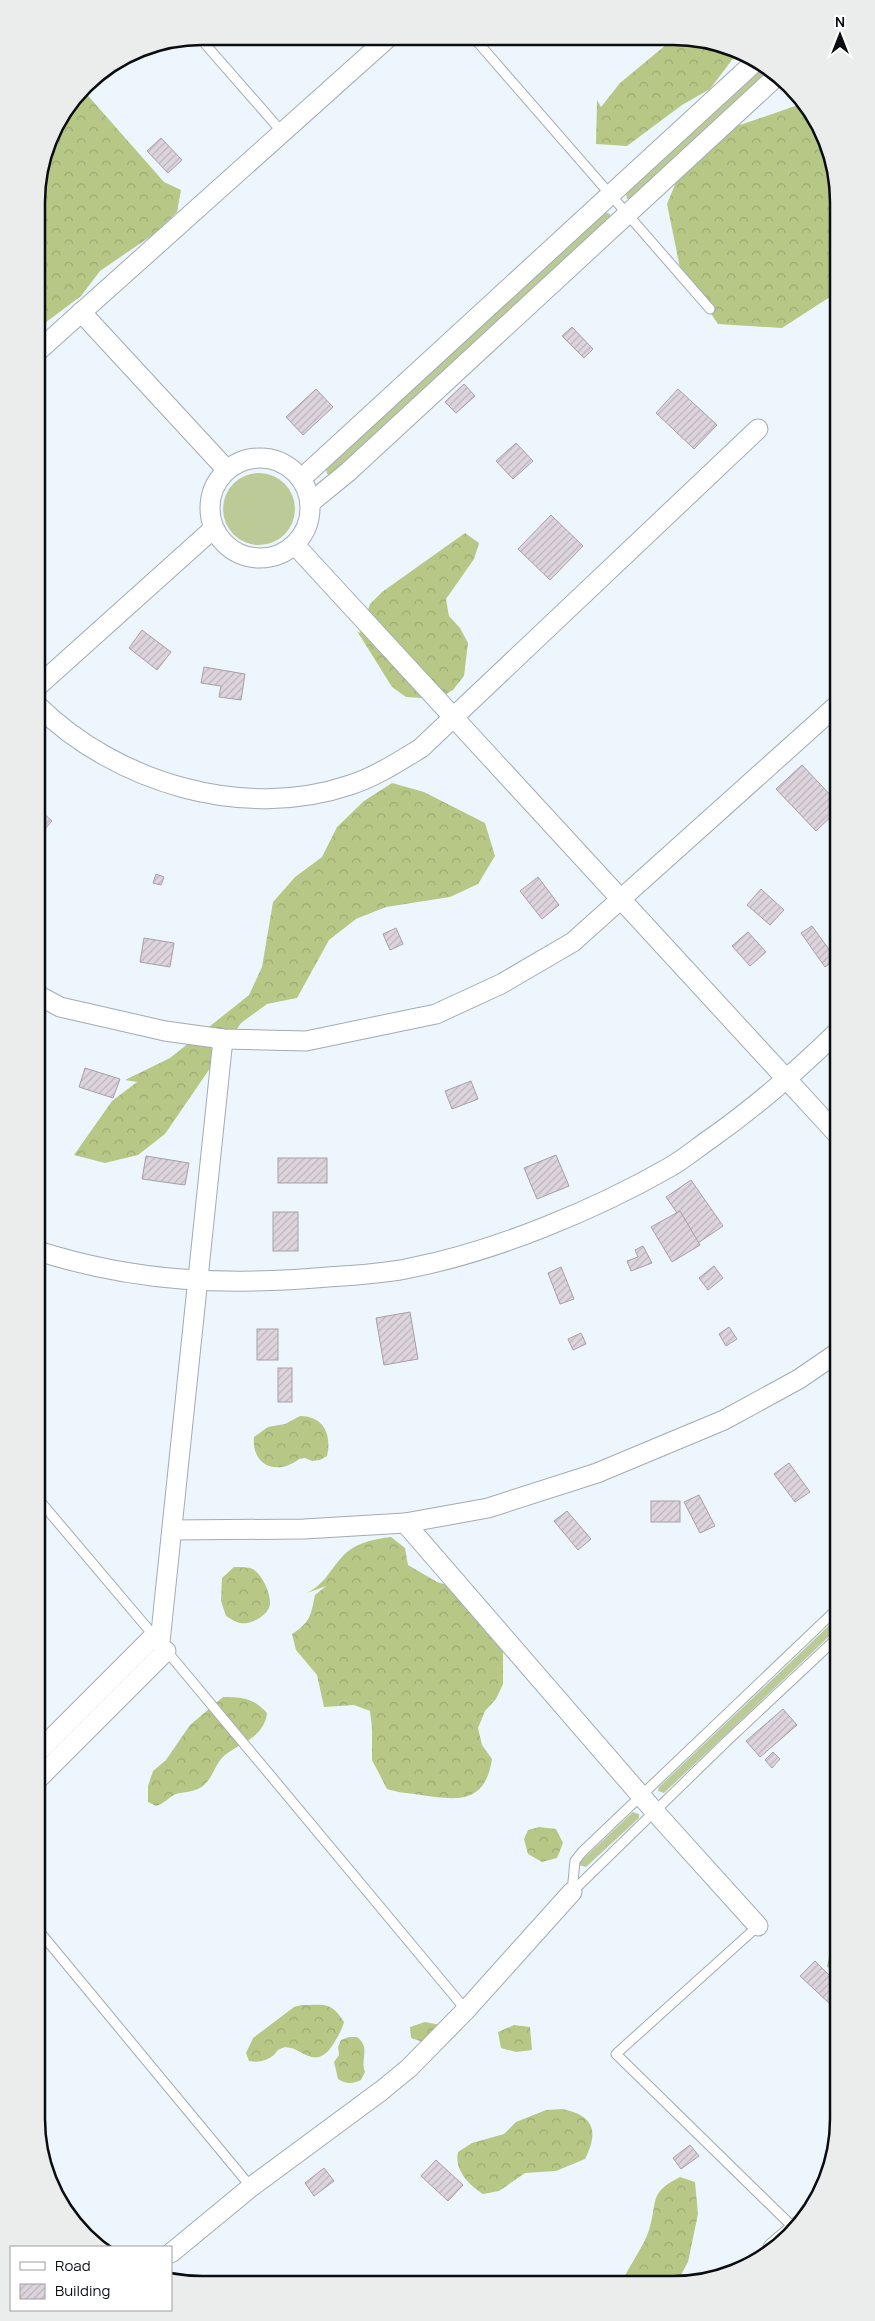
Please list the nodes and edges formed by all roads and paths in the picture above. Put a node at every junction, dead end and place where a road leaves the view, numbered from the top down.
1 (206, 45) edge
2 (381, 45) edge
3 (480, 45) edge
4 (751, 66) edge
5 (772, 80) edge
6 (282, 132) junction
7 (610, 195) junction
8 (627, 214) junction
9 (710, 310) dead end
10 (81, 312) junction
11 (45, 345) edge
12 (758, 430) dead end
13 (227, 470) junction
14 (301, 479) junction
15 (310, 503) junction
16 (213, 529) junction
17 (295, 545) junction
18 (45, 681) edge
19 (830, 711) edge
20 (45, 713) edge
21 (453, 718) junction
22 (621, 899) junction
23 (45, 999) edge
24 (223, 1039) junction
25 (830, 1039) edge
26 (787, 1080) junction
27 (830, 1126) edge
28 (45, 1253) edge
29 (198, 1281) junction
30 (830, 1358) edge
31 (45, 1508) edge
32 (405, 1523) junction
33 (172, 1530) junction
34 (830, 1616) edge
35 (160, 1643) junction
36 (830, 1644) edge
37 (45, 1746) edge
38 (45, 1771) edge
39 (642, 1796) junction
40 (656, 1813) junction
41 (572, 1892) junction
42 (758, 1926) joint
43 (45, 1938) edge
44 (466, 2010) junction
45 (251, 2187) junction
46 (793, 2221) edge
47 (172, 2252) edge

1 - 6 lane
2 - 6 street
3 - 7 lane
4 - 7 street
5 - 8 street
6 - 10 street
7 - 8 lane
7 - 14 street
8 - 9 lane
8 - 15 street
10 - 11 street
10 - 13 street
12 - 21 street
13 - 14 street
13 - 16 street
14 - 15 street
15 - 17 street
16 - 17 street
16 - 18 street
17 - 21 street
19 - 22 street
20 - 21 street
21 - 22 street
22 - 24 street
22 - 26 street
23 - 24 street
24 - 29 street
25 - 26 street
26 - 27 street
26 - 29 street
28 - 29 street
29 - 33 street
30 - 32 street
31 - 35 lane
32 - 33 street
32 - 39 street
33 - 35 street
34 - 39 lane
35 - 37 street
35 - 38 street
35 - 44 lane
36 - 40 lane
39 - 40 street
39 - 41 lane
40 - 41 lane
40 - 42 street
41 - 44 street
42 - 46 lane
43 - 45 lane
44 - 45 street
45 - 47 street

